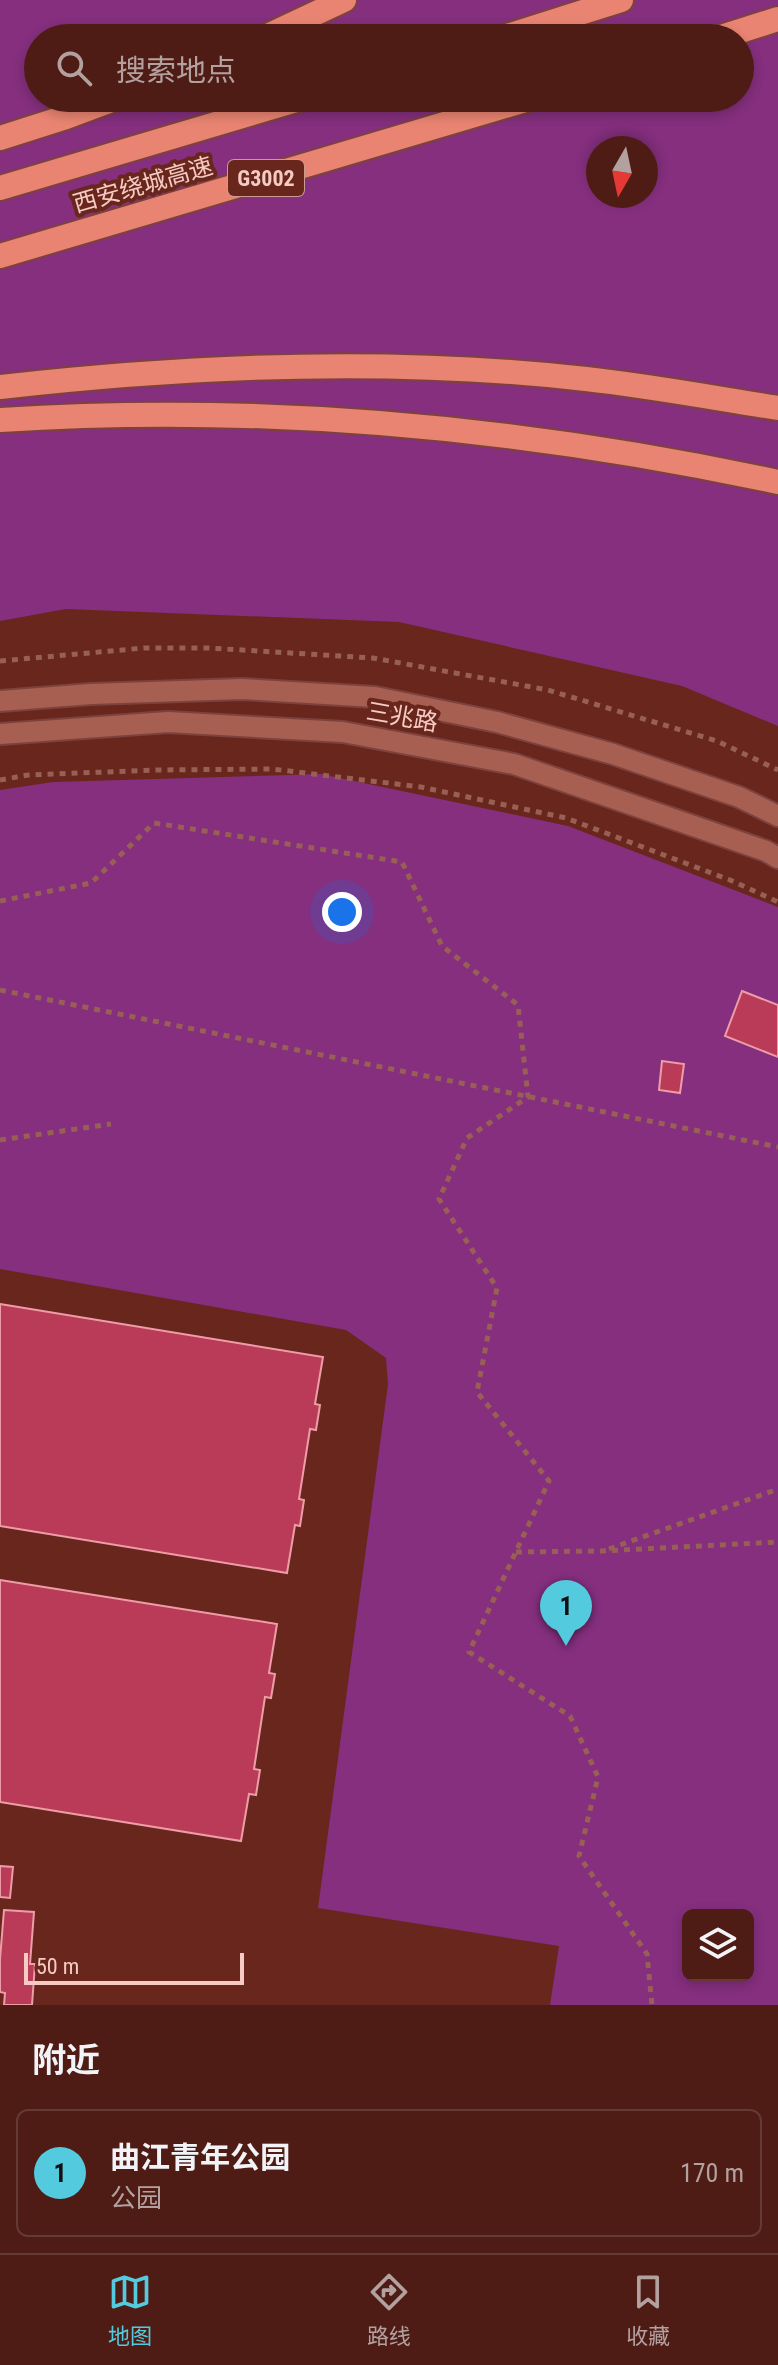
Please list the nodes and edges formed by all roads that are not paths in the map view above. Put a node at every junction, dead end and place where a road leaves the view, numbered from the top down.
1 (344, 0) edge
2 (621, 0) edge
3 (778, 19) edge
4 (293, 24) edge
5 (545, 24) edge
6 (754, 27) edge
7 (79, 112) edge
8 (256, 112) edge
9 (485, 112) edge
10 (0, 138) edge
11 (0, 188) edge
12 (0, 256) edge
13 (0, 387) edge
14 (778, 408) edge
15 (0, 420) edge
16 (778, 482) edge
17 (0, 701) edge
18 (0, 734) edge
19 (778, 816) edge
20 (778, 858) edge

1 - 4 highway
2 - 5 highway
3 - 6 highway
7 - 10 highway
8 - 11 highway, 西安绕城高速
9 - 12 highway, 西安绕城高速 / G3002
13 - 14 highway
15 - 16 highway
17 - 19 street, 三兆路
18 - 20 street, 三兆路

